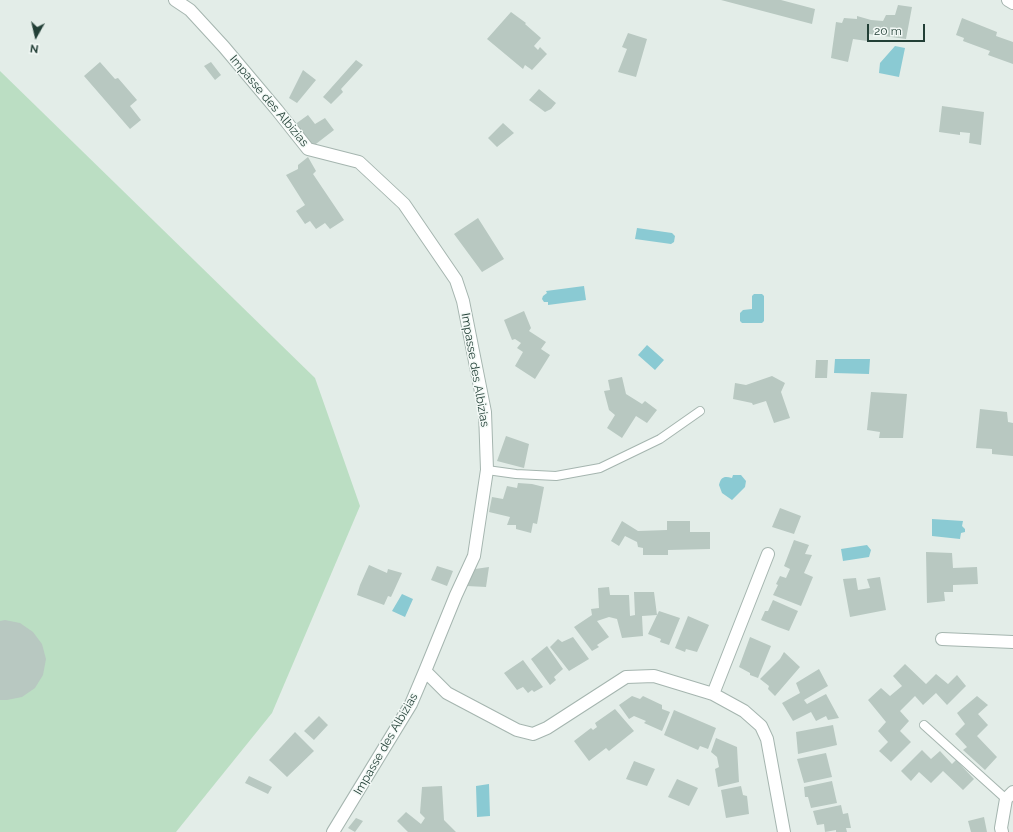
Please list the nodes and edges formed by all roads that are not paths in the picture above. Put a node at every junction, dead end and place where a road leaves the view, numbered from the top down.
1 (175, 0) edge
2 (1008, 0) edge
3 (1013, 3) edge
4 (700, 411) dead end
5 (487, 470) junction
6 (768, 554) dead end
7 (942, 639) dead end
8 (1013, 642) edge
9 (425, 671) junction
10 (713, 694) junction
11 (924, 725) dead end
12 (1010, 795) edge
13 (333, 832) edge
14 (784, 832) edge
15 (1002, 832) edge

1 - 5 street, Impasse des Albizias
2 - 3 street
4 - 5 lane
5 - 9 street, Impasse des Albizias
6 - 10 street
7 - 8 street
9 - 10 street
9 - 13 street, Impasse des Albizias
10 - 14 street
11 - 12 lane
12 - 15 street

